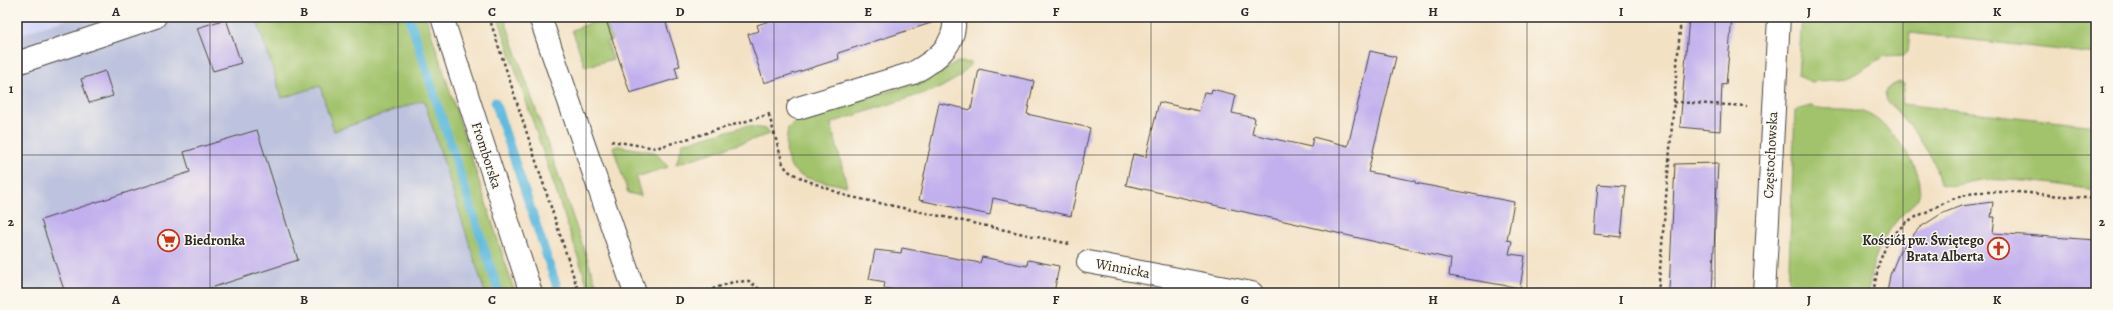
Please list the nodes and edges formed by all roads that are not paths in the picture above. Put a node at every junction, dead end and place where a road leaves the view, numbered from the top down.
1 (156, 17) edge
2 (442, 17) edge
3 (540, 17) edge
4 (954, 17) edge
5 (1779, 17) edge
6 (17, 63) edge
7 (798, 108) road end
8 (1081, 253) road end
9 (531, 293) edge
10 (635, 293) edge
11 (1252, 293) edge
12 (1764, 293) edge

1 - 6 street
2 - 9 street, Fromborska
3 - 10 street
4 - 7 street
5 - 12 street, Częstochowska
8 - 11 street, Winnicka

